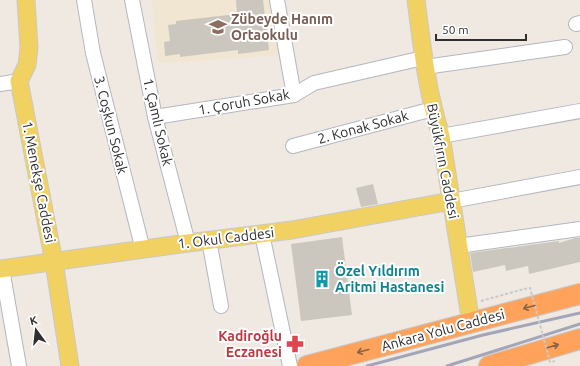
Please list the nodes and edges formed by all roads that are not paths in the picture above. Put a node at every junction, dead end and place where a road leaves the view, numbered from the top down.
1 (26, 0) edge
2 (84, 0) edge
3 (132, 0) edge
4 (277, 0) edge
5 (416, 0) edge
6 (565, 47) dead end
7 (424, 63) junction
8 (19, 81) junction
9 (0, 84) edge
10 (294, 95) junction
11 (432, 109) junction
12 (580, 111) edge
13 (155, 117) junction
14 (441, 136) junction
15 (293, 146) dead end
16 (580, 177) edge
17 (451, 201) junction
18 (580, 228) edge
19 (262, 234) junction
20 (209, 240) junction
21 (188, 243) junction
22 (458, 246) junction
23 (142, 250) junction
24 (54, 262) junction
25 (1, 269) edge
26 (576, 295) edge
27 (221, 306) dead end
28 (470, 313) junction
29 (579, 343) edge
30 (531, 360) edge
31 (19, 366) edge
32 (70, 366) edge
33 (290, 366) edge
34 (307, 366) edge
35 (489, 366) edge

1 - 8 main road
2 - 23 street, 3. Coşkun Sokak
3 - 13 street, 1. Çamlı Sokak
4 - 10 street
5 - 7 main road, Büyükfırın Caddesi
6 - 7 street, 1. Çoruh Sokak
7 - 10 street, 1. Çoruh Sokak
7 - 11 main road, Büyükfırın Caddesi
8 - 9 street
8 - 24 main road, 1. Menekşe Caddesi
10 - 13 street, 1. Çoruh Sokak
11 - 14 main road, Büyükfırın Caddesi
11 - 15 street, 2. Konak Sokak
12 - 14 street
13 - 21 street, 1. Çamlı Sokak
14 - 17 main road, Büyükfırın Caddesi
16 - 17 street
17 - 19 main road, 1. Okul Caddesi
17 - 22 main road, Büyükfırın Caddesi
18 - 22 street
19 - 20 main road, 1. Okul Caddesi
19 - 33 street
20 - 21 main road, 1. Okul Caddesi
20 - 27 street
21 - 23 main road, 1. Okul Caddesi
22 - 28 main road, Büyükfırın Caddesi
23 - 24 main road, 1. Okul Caddesi
24 - 25 main road, 1. Okul Caddesi
24 - 32 main road, 1. Menekşe Caddesi
25 - 31 street
26 -> 28 highway, Ankara Yolu Caddesi
28 -> 34 highway, Ankara Yolu Caddesi
30 -> 29 highway
30 - 35 highway

